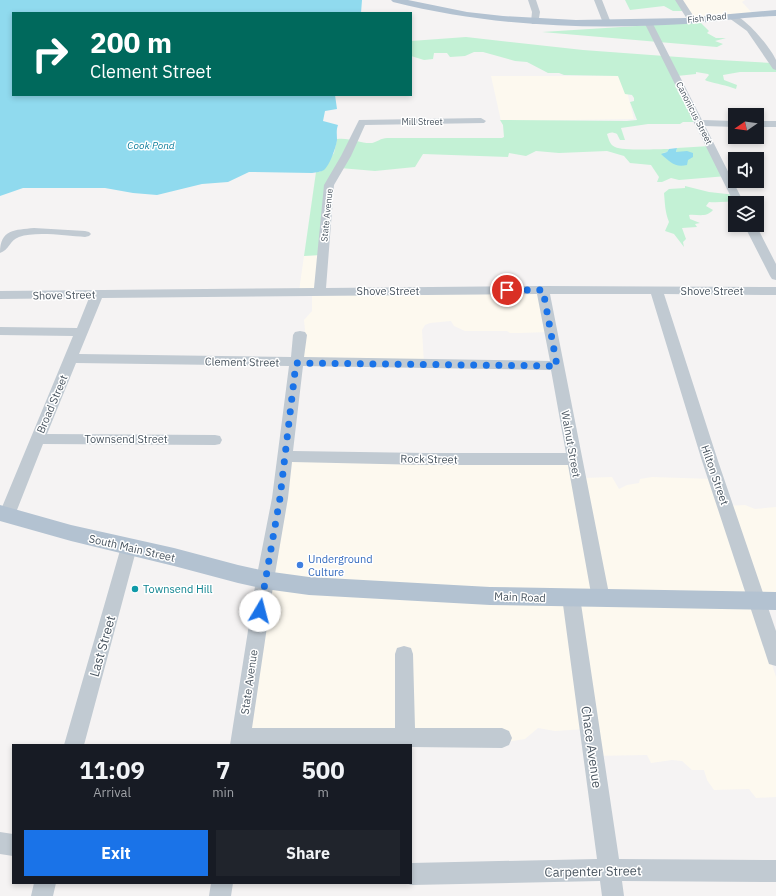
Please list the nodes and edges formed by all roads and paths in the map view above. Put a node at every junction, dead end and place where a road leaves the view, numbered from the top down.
1 (396, 0) edge
2 (532, 0) edge
3 (598, 0) edge
4 (679, 0) edge
5 (776, 13) edge
6 (732, 16) junction
7 (692, 20) junction
8 (535, 22) junction
9 (643, 22) junction
10 (607, 23) junction
11 (776, 67) edge
12 (481, 121) dead end
13 (362, 122) joint
14 (699, 123) junction
15 (728, 124) edge
16 (764, 124) edge
17 (776, 124) edge
18 (736, 196) edge
19 (754, 232) edge
20 (85, 234) dead end
21 (0, 248) edge
22 (776, 276) edge
23 (543, 290) junction
24 (656, 290) junction
25 (776, 291) edge
26 (320, 292) junction
27 (97, 294) junction
28 (0, 296) edge
29 (0, 331) edge
30 (82, 332) junction
31 (300, 335) dead end
32 (71, 358) junction
33 (296, 363) junction
34 (557, 366) junction
35 (37, 439) junction
36 (215, 440) dead end
37 (285, 456) junction
38 (574, 459) junction
39 (4, 514) edge
40 (129, 547) junction
41 (265, 580) junction
42 (571, 598) junction
43 (600, 599) junction
44 (767, 601) edge
45 (404, 654) dead end
46 (776, 658) edge
47 (405, 737) junction
48 (502, 738) dead end
49 (241, 741) edge
50 (74, 744) edge
51 (0, 843) edge
52 (12, 845) edge
53 (610, 870) junction
54 (776, 871) edge
55 (412, 874) edge
56 (45, 884) edge
57 (222, 884) edge
58 (42, 896) edge
59 (220, 896) edge
60 (613, 896) edge

1 - 8 main road, Fish Road
2 - 8 street
3 - 10 street
4 - 7 street
5 - 6 main road, Fish Road
6 - 7 main road, Fish Road
6 - 11 street
7 - 9 main road, Fish Road
8 - 10 main road, Fish Road
9 - 10 main road, Fish Road
9 - 14 street, Canonicus Street
12 - 13 street, Mill Street
13 - 26 street, State Avenue
14 - 15 street
14 - 18 street, Canonicus Street
16 - 17 street
19 - 22 street
20 - 21 street
23 - 24 street, Shove Street
23 - 26 street, Shove Street
23 - 34 street, Walnut Street
24 - 25 street, Shove Street
24 - 44 street, Hilton Street
26 - 27 street, Shove Street
27 - 28 street, Shove Street
27 - 30 street, Broad Street
29 - 30 street
30 - 32 street, Broad Street
31 - 33 street, State Avenue
32 - 33 street, Clement Street
32 - 35 street, Broad Street
33 - 34 street, Clement Street
33 - 37 street, State Avenue
34 - 38 street, Walnut Street
35 - 36 street, Townsend Street
35 - 39 street, Broad Street
37 - 38 street, Rock Street
37 - 41 street, State Avenue
38 - 43 street, Walnut Street
39 - 40 main road, South Main Street
40 - 41 main road, South Main Street
40 - 50 street, Last Street
41 - 42 main road, Main Road
41 - 49 street, State Avenue
42 - 43 main road, Main Road
42 - 53 street, Chace Avenue
43 - 44 main road, Main Road
44 - 46 street, Hilton Street
45 - 47 street
47 - 48 street
47 - 49 street
51 - 52 street
53 - 54 street, Carpenter Street
53 - 55 street, Carpenter Street
53 - 60 street, Chace Avenue
56 - 58 street
57 - 59 street

